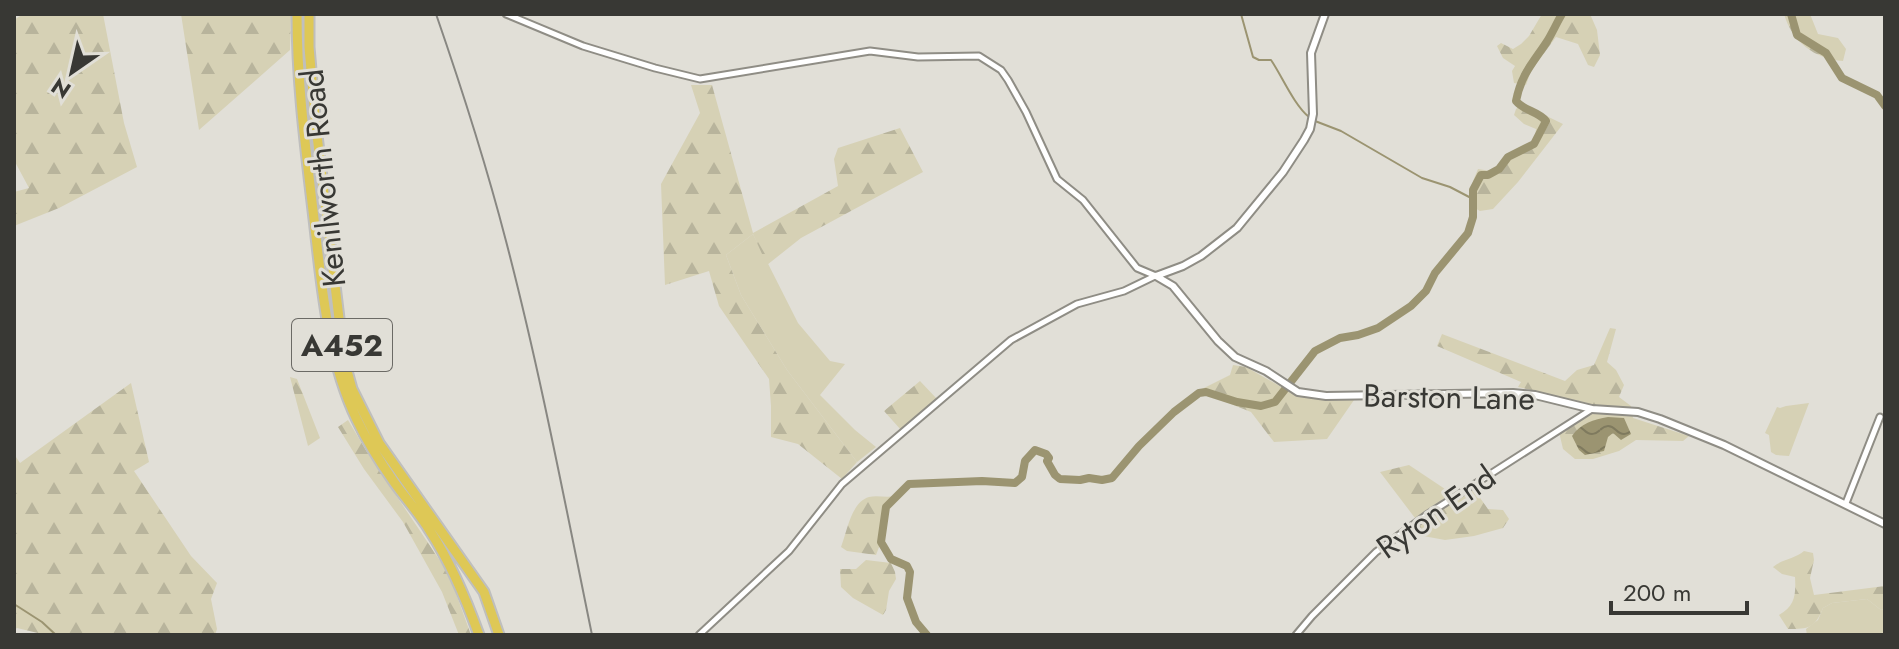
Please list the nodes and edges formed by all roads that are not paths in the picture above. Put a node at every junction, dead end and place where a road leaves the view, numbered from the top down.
1 (297, 14) edge
2 (309, 14) edge
3 (506, 14) edge
4 (1325, 14) edge
5 (1183, 266) junction
6 (1137, 268) junction
7 (1156, 276) junction
8 (1142, 283) junction
9 (1173, 286) junction
10 (1592, 409) junction
11 (1880, 417) dead end
12 (1846, 503) junction
13 (1885, 524) edge
14 (479, 635) edge
15 (499, 635) edge
16 (699, 635) edge
17 (1296, 635) edge

1 - 14 highway, Kenilworth Road / A452
2 - 15 highway, Kenilworth Road / A452
3 - 6 street
4 - 5 street
5 - 7 street
5 - 9 street
6 - 7 street
6 - 8 street
7 - 8 street
7 - 9 street, Barston Lane
8 - 16 street
9 - 10 street, Barston Lane
10 - 12 street, Barston Lane
10 - 17 street, Ryton End
11 - 12 street
12 - 13 street, Barston Lane

